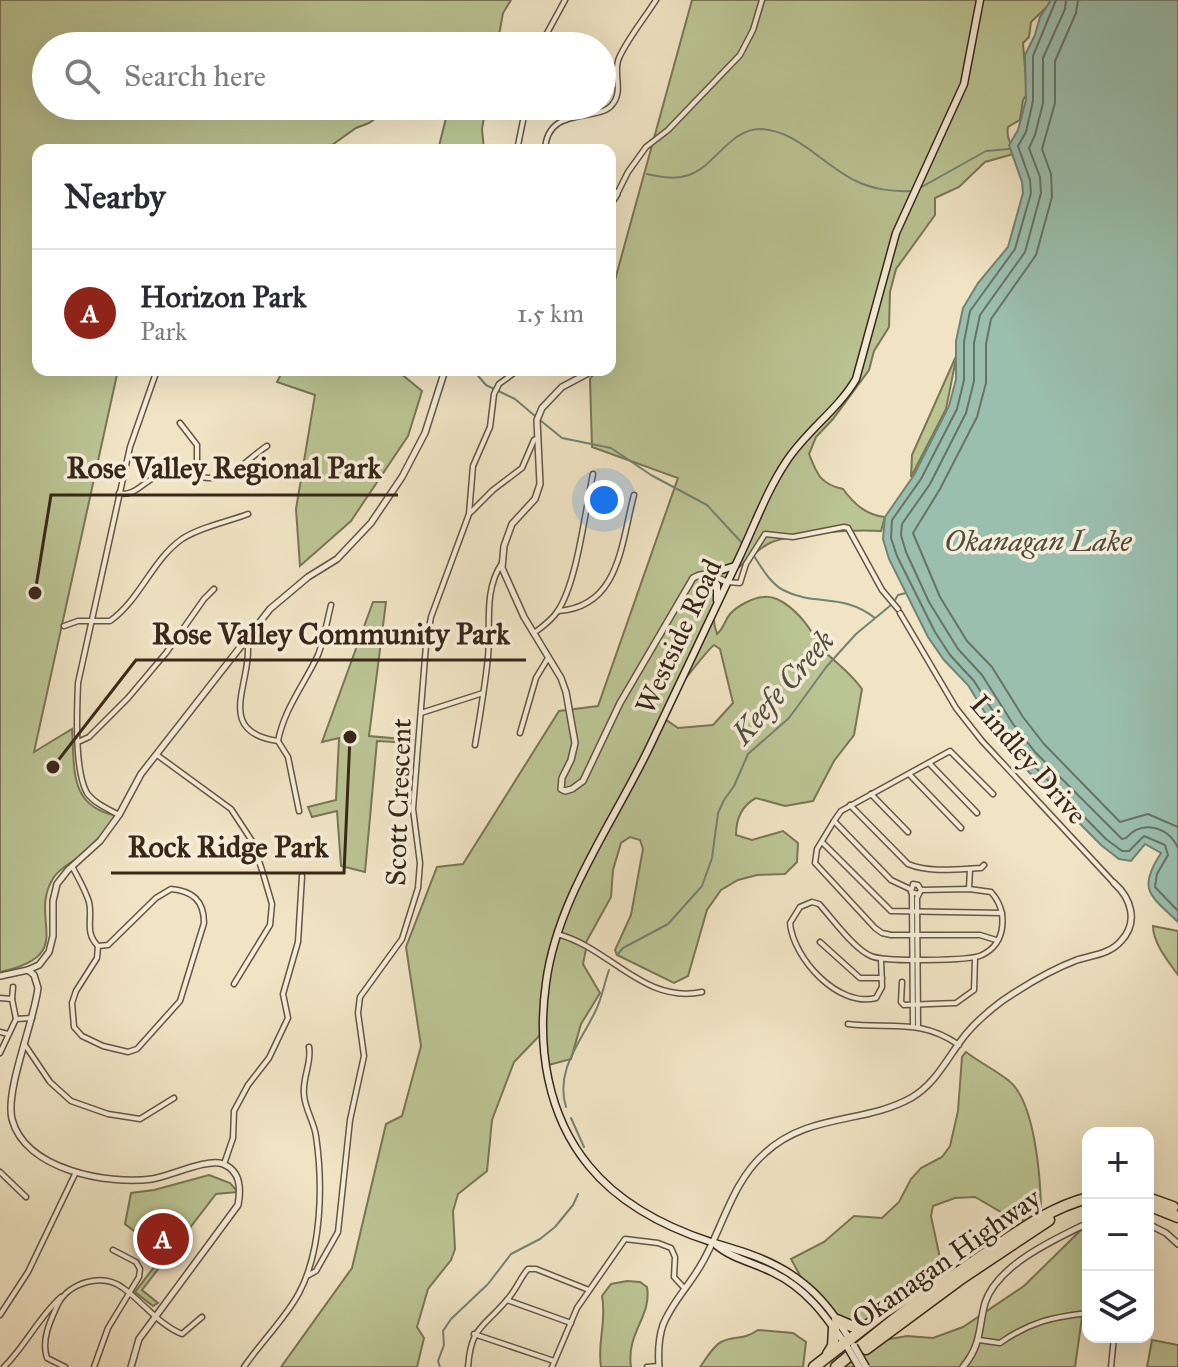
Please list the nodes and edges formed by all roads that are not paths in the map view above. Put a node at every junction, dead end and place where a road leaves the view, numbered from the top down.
1 (565, 0) edge
2 (656, 0) edge
3 (762, 0) edge
4 (980, 0) edge
5 (548, 32) edge
6 (616, 95) edge
7 (523, 120) edge
8 (563, 120) edge
9 (518, 144) edge
10 (546, 144) edge
11 (617, 194) edge
12 (155, 376) edge
13 (443, 376) edge
14 (510, 376) edge
15 (583, 376) edge
16 (180, 423) dead end
17 (538, 438) junction
18 (267, 446) dead end
19 (593, 474) dead end
20 (197, 475) junction
21 (119, 493) junction
22 (634, 495) dead end
23 (248, 514) dead end
24 (469, 514) junction
25 (503, 562) junction
26 (735, 566) junction
27 (709, 574) junction
28 (727, 582) junction
29 (214, 589) dead end
30 (331, 605) dead end
31 (716, 607) junction
32 (558, 611) junction
33 (91, 621) junction
34 (64, 626) dead end
35 (534, 633) junction
36 (247, 638) junction
37 (548, 658) junction
38 (483, 693) junction
39 (421, 713) junction
40 (520, 733) dead end
41 (278, 741) junction
42 (78, 742) junction
43 (475, 745) dead end
44 (157, 755) junction
45 (930, 764) junction
46 (909, 774) junction
47 (871, 794) junction
48 (993, 794) dead end
49 (850, 805) junction
50 (299, 811) dead end
51 (977, 813) dead end
52 (119, 815) junction
53 (834, 821) junction
54 (961, 828) dead end
55 (908, 832) dead end
56 (822, 842) junction
57 (984, 865) dead end
58 (72, 866) junction
59 (970, 869) junction
60 (302, 876) dead end
61 (1114, 883) joint
62 (969, 889) junction
63 (915, 892) junction
64 (915, 913) junction
65 (1003, 913) junction
66 (557, 934) junction
67 (915, 935) junction
68 (996, 940) junction
69 (820, 942) dead end
70 (98, 946) junction
71 (975, 958) junction
72 (881, 959) junction
73 (915, 959) junction
74 (28, 970) junction
75 (0, 976) edge
76 (882, 978) junction
77 (902, 982) dead end
78 (234, 984) dead end
79 (13, 987) dead end
80 (702, 992) dead end
81 (0, 998) edge
82 (12, 999) junction
83 (915, 1005) junction
84 (32, 1018) junction
85 (16, 1019) junction
86 (848, 1024) dead end
87 (915, 1026) junction
88 (0, 1032) edge
89 (8, 1034) junction
90 (25, 1045) junction
91 (959, 1045) junction
92 (309, 1047) dead end
93 (0, 1053) edge
94 (174, 1098) dead end
95 (224, 1164) junction
96 (0, 1172) edge
97 (76, 1172) junction
98 (26, 1197) dead end
99 (1085, 1199) edge
100 (1151, 1199) edge
101 (1082, 1206) edge
102 (1154, 1207) edge
103 (1178, 1209) edge
104 (1178, 1217) edge
105 (1082, 1226) edge
106 (1154, 1227) edge
107 (1026, 1231) junction
108 (713, 1243) junction
109 (1178, 1244) edge
110 (113, 1250) dead end
111 (307, 1276) junction
112 (685, 1289) junction
113 (589, 1290) junction
114 (128, 1294) junction
115 (62, 1295) junction
116 (507, 1300) junction
117 (1082, 1314) edge
118 (0, 1315) edge
119 (155, 1317) junction
120 (202, 1317) dead end
121 (571, 1323) junction
122 (835, 1324) junction
123 (865, 1327) junction
124 (474, 1334) junction
125 (979, 1340) junction
126 (1113, 1343) edge
127 (849, 1344) junction
128 (824, 1359) junction
129 (553, 1364) edge
130 (659, 1366) edge
131 (4, 1367) edge
132 (65, 1367) edge
133 (94, 1367) edge
134 (131, 1367) edge
135 (244, 1367) edge
136 (468, 1367) edge
137 (647, 1367) edge
138 (814, 1367) edge
139 (836, 1367) edge
140 (845, 1367) edge
141 (857, 1367) edge
142 (866, 1367) edge
143 (963, 1367) edge
144 (1111, 1367) edge

1 - 5 street
2 - 6 street
3 - 11 street
4 - 26 main road, Westside Road
7 - 9 street
8 - 10 street
12 - 21 street
13 - 36 street
14 - 24 street, Scott Crescent
15 - 17 street
16 - 20 street
17 - 24 street
17 - 25 street
18 - 20 street
19 - 32 street
20 - 21 street
21 - 33 street
22 - 32 street
23 - 33 street
24 - 39 street, Scott Crescent
25 - 35 street
25 - 38 street
26 - 27 main road
26 - 28 main road, Westside Road
27 - 28 street
27 - 31 main road
27 - 37 street
28 - 31 main road, Westside Road
28 - 61 street, Lindley Drive
29 - 42 street
30 - 41 street
31 - 66 main road, Westside Road
32 - 35 street
33 - 34 street
33 - 42 street
35 - 37 street
36 - 41 street
36 - 44 street
37 - 40 street
38 - 39 street
38 - 43 street
39 - 111 street, Scott Crescent
41 - 50 street
42 - 52 street
44 - 52 street
44 - 78 street
45 - 46 street
45 - 48 street
45 - 51 street
46 - 47 street
46 - 54 street
47 - 49 street
47 - 55 street
49 - 53 street
49 - 59 street
52 - 58 street
53 - 56 street
53 - 63 street
56 - 64 street
56 - 67 street
57 - 59 street
58 - 70 street
58 - 74 street
59 - 62 street
60 - 95 street
61 - 91 street
62 - 63 street
62 - 65 street
63 - 64 street
64 - 65 street
64 - 67 street
65 - 68 street
66 - 80 street
66 - 108 main road, Westside Road
67 - 68 street
67 - 73 street
68 - 71 street
69 - 76 street
70 - 70 street
71 - 73 street
71 - 83 street
72 - 73 street
72 - 76 street
72 - 76 street
73 - 83 street
74 - 75 street
74 - 84 street
77 - 83 street
79 - 82 street
81 - 82 street
82 - 85 street
83 - 87 street
84 - 85 street
84 - 90 street
85 - 89 street
86 - 87 street
87 - 91 street
88 - 89 street
89 - 93 street
90 - 94 street
90 - 97 street
91 - 108 street
92 - 111 street
95 - 97 street
95 - 119 street
96 - 98 street
97 - 118 street
99 - 107 highway, Okanagan Highway
100 - 103 highway
101 - 107 highway, Okanagan Highway
102 - 104 highway
105 - 125 street
106 - 109 street
107 - 123 highway
107 - 139 highway, Okanagan Highway
107 - 140 highway, Okanagan Highway
107 - 141 highway
108 - 112 street
108 - 122 main road, Westside Road
110 - 114 street
111 - 135 street
112 - 113 street
112 - 130 street
113 - 116 street
113 - 121 street
114 - 115 street
114 - 119 street
114 - 133 street
115 - 131 street
115 - 132 street
116 - 121 street
116 - 124 street
117 - 125 street
119 - 120 street
119 - 134 street
121 - 129 street
122 - 123 highway
122 - 127 main road, Westside Road
122 - 128 highway
123 - 127 highway
124 - 129 street
124 - 136 street
125 - 143 street
126 - 144 street
127 - 128 highway
127 - 141 main road, Westside Road, bridge
127 - 142 main road, Westside Road, bridge
128 - 138 highway
130 - 137 street

